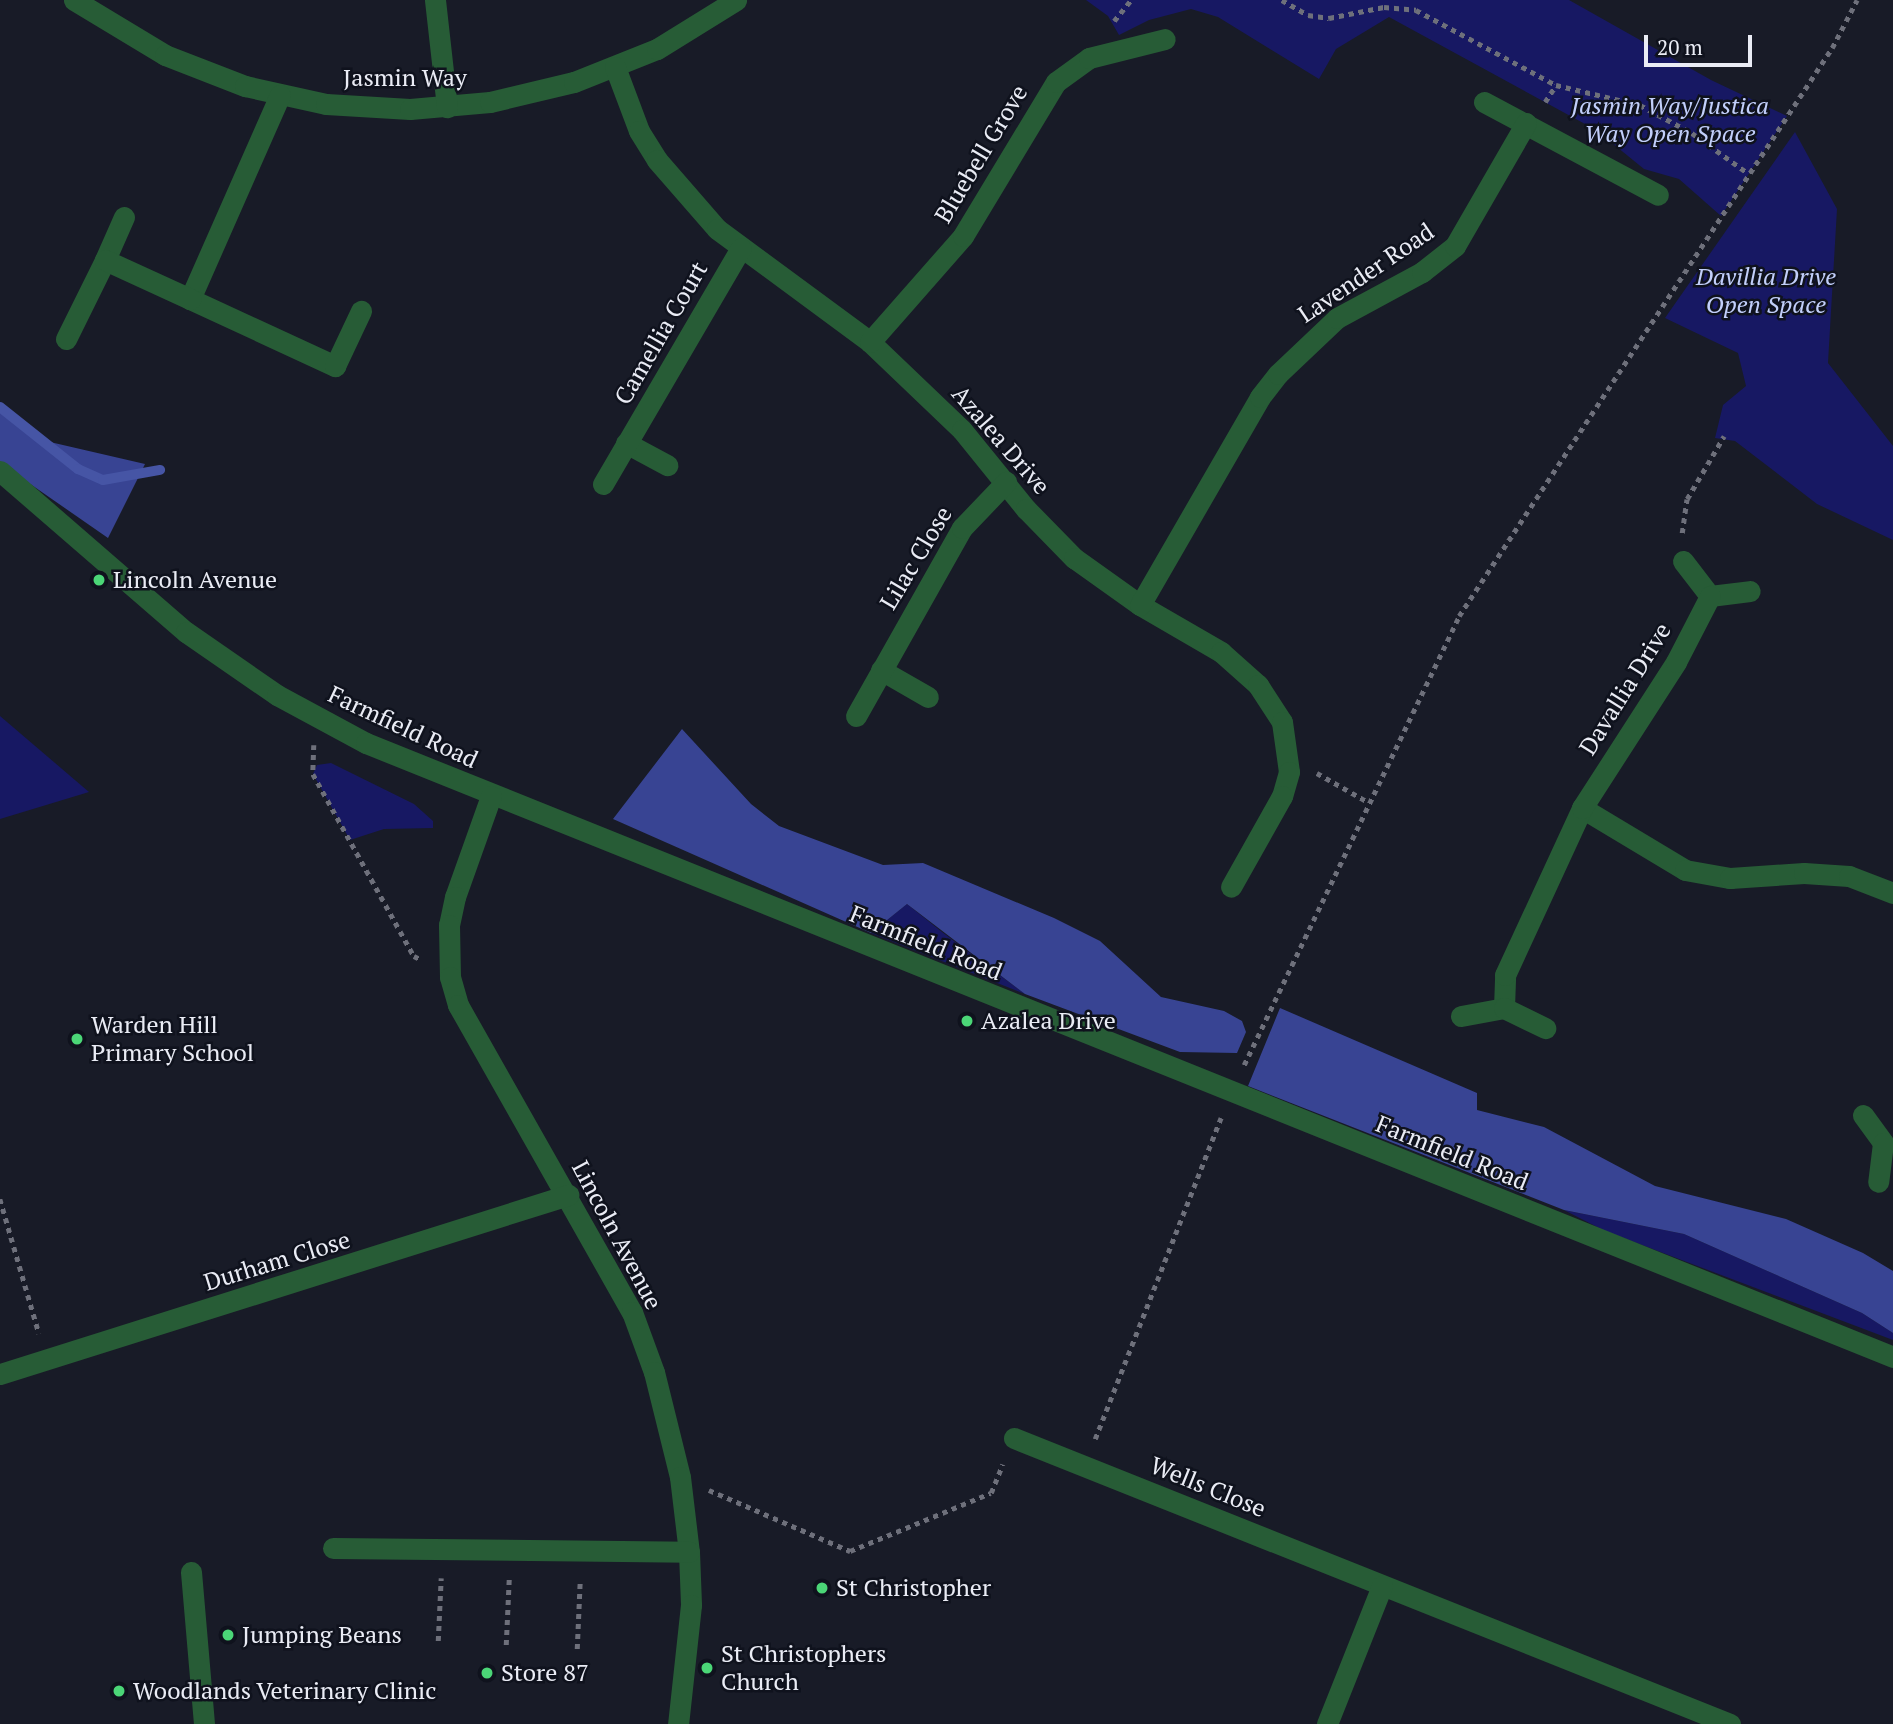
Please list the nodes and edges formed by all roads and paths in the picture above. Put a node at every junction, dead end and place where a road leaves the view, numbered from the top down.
1 (74, 0) edge
2 (435, 0) edge
3 (736, 0) edge
4 (1282, 0) edge
5 (1857, 0) edge
6 (1165, 39) dead end
7 (615, 67) junction
8 (280, 95) junction
9 (1484, 102) dead end
10 (447, 107) junction
11 (1526, 124) junction
12 (1749, 174) junction
13 (1658, 195) dead end
14 (124, 217) dead end
15 (741, 248) junction
16 (105, 260) junction
17 (190, 299) junction
18 (361, 311) dead end
19 (66, 339) dead end
20 (870, 342) junction
21 (1724, 436) dead end
22 (626, 443) junction
23 (667, 465) dead end
24 (0, 471) edge
25 (1006, 482) junction
26 (603, 484) dead end
27 (1683, 561) joint
28 (1750, 591) dead end
29 (1710, 596) junction
30 (1140, 605) junction
31 (881, 670) junction
32 (928, 697) dead end
33 (856, 716) dead end
34 (325, 722) junction
35 (1290, 757) junction
36 (491, 796) junction
37 (1368, 802) junction
38 (1582, 808) junction
39 (1231, 887) dead end
40 (1893, 893) edge
41 (450, 977) junction
42 (1504, 1008) junction
43 (1461, 1016) dead end
44 (1545, 1028) dead end
45 (1231, 1093) junction
46 (1863, 1115) dead end
47 (1888, 1143) edge
48 (1878, 1182) dead end
49 (568, 1195) junction
50 (0, 1199) edge
51 (1893, 1357) edge
52 (46, 1359) junction
53 (0, 1374) edge
54 (1014, 1437) joint
55 (1084, 1465) junction
56 (680, 1478) junction
57 (333, 1548) dead end
58 (443, 1549) junction
59 (510, 1550) junction
60 (582, 1550) junction
61 (689, 1552) junction
62 (191, 1572) dead end
63 (1382, 1586) junction
64 (438, 1641) dead end
65 (506, 1645) dead end
66 (577, 1649) dead end
67 (204, 1724) edge
68 (678, 1724) edge
69 (1327, 1724) edge
70 (1730, 1724) edge

1 - 8 street, Jasmin Way
2 - 10 street
3 - 7 street, Jasmin Way
4 - 12 path
5 - 12 path
6 - 20 street, Bluebell Grove
7 - 10 street, Jasmin Way
7 - 15 street, Azalea Drive
8 - 10 street, Jasmin Way
8 - 17 street
9 - 11 street
11 - 13 street
11 - 30 street, Lavender Road
12 - 37 path
14 - 16 street
15 - 20 street, Azalea Drive
15 - 22 street, Camellia Court
16 - 17 street
16 - 19 street
17 - 18 street
20 - 25 street, Azalea Drive
21 - 27 path
22 - 23 street, Camellia Court
22 - 26 street, Camellia Court
24 - 34 street, Farmfield Road
25 - 30 street, Azalea Drive
25 - 31 street, Lilac Close
27 - 29 street
28 - 29 street
29 - 38 street, Davallia Drive
30 - 35 street, Azalea Drive
31 - 32 street
31 - 33 street, Lilac Close
34 - 36 street, Farmfield Road
34 - 41 path
35 - 37 path
35 - 39 street, Azalea Drive
36 - 41 street, Lincoln Avenue
36 - 45 street, Farmfield Road
37 - 45 path
38 - 40 street
38 - 42 street, Davallia Drive
41 - 49 street, Lincoln Avenue
42 - 43 street
42 - 44 street
45 - 51 street, Farmfield Road
45 - 55 path
46 - 47 street
47 - 48 street
49 - 52 street, Durham Close
49 - 56 street, Lincoln Avenue
50 - 52 path
52 - 53 street, Durham Close
54 - 55 street, Wells Close
54 - 56 path
55 - 63 street, Wells Close
56 - 61 street, Lincoln Avenue
57 - 58 street
58 - 59 street
58 - 64 path
59 - 60 street
59 - 65 path
60 - 61 street
60 - 66 path
61 - 68 street, Lincoln Avenue
62 - 67 street
63 - 69 street
63 - 70 street, Wells Close

